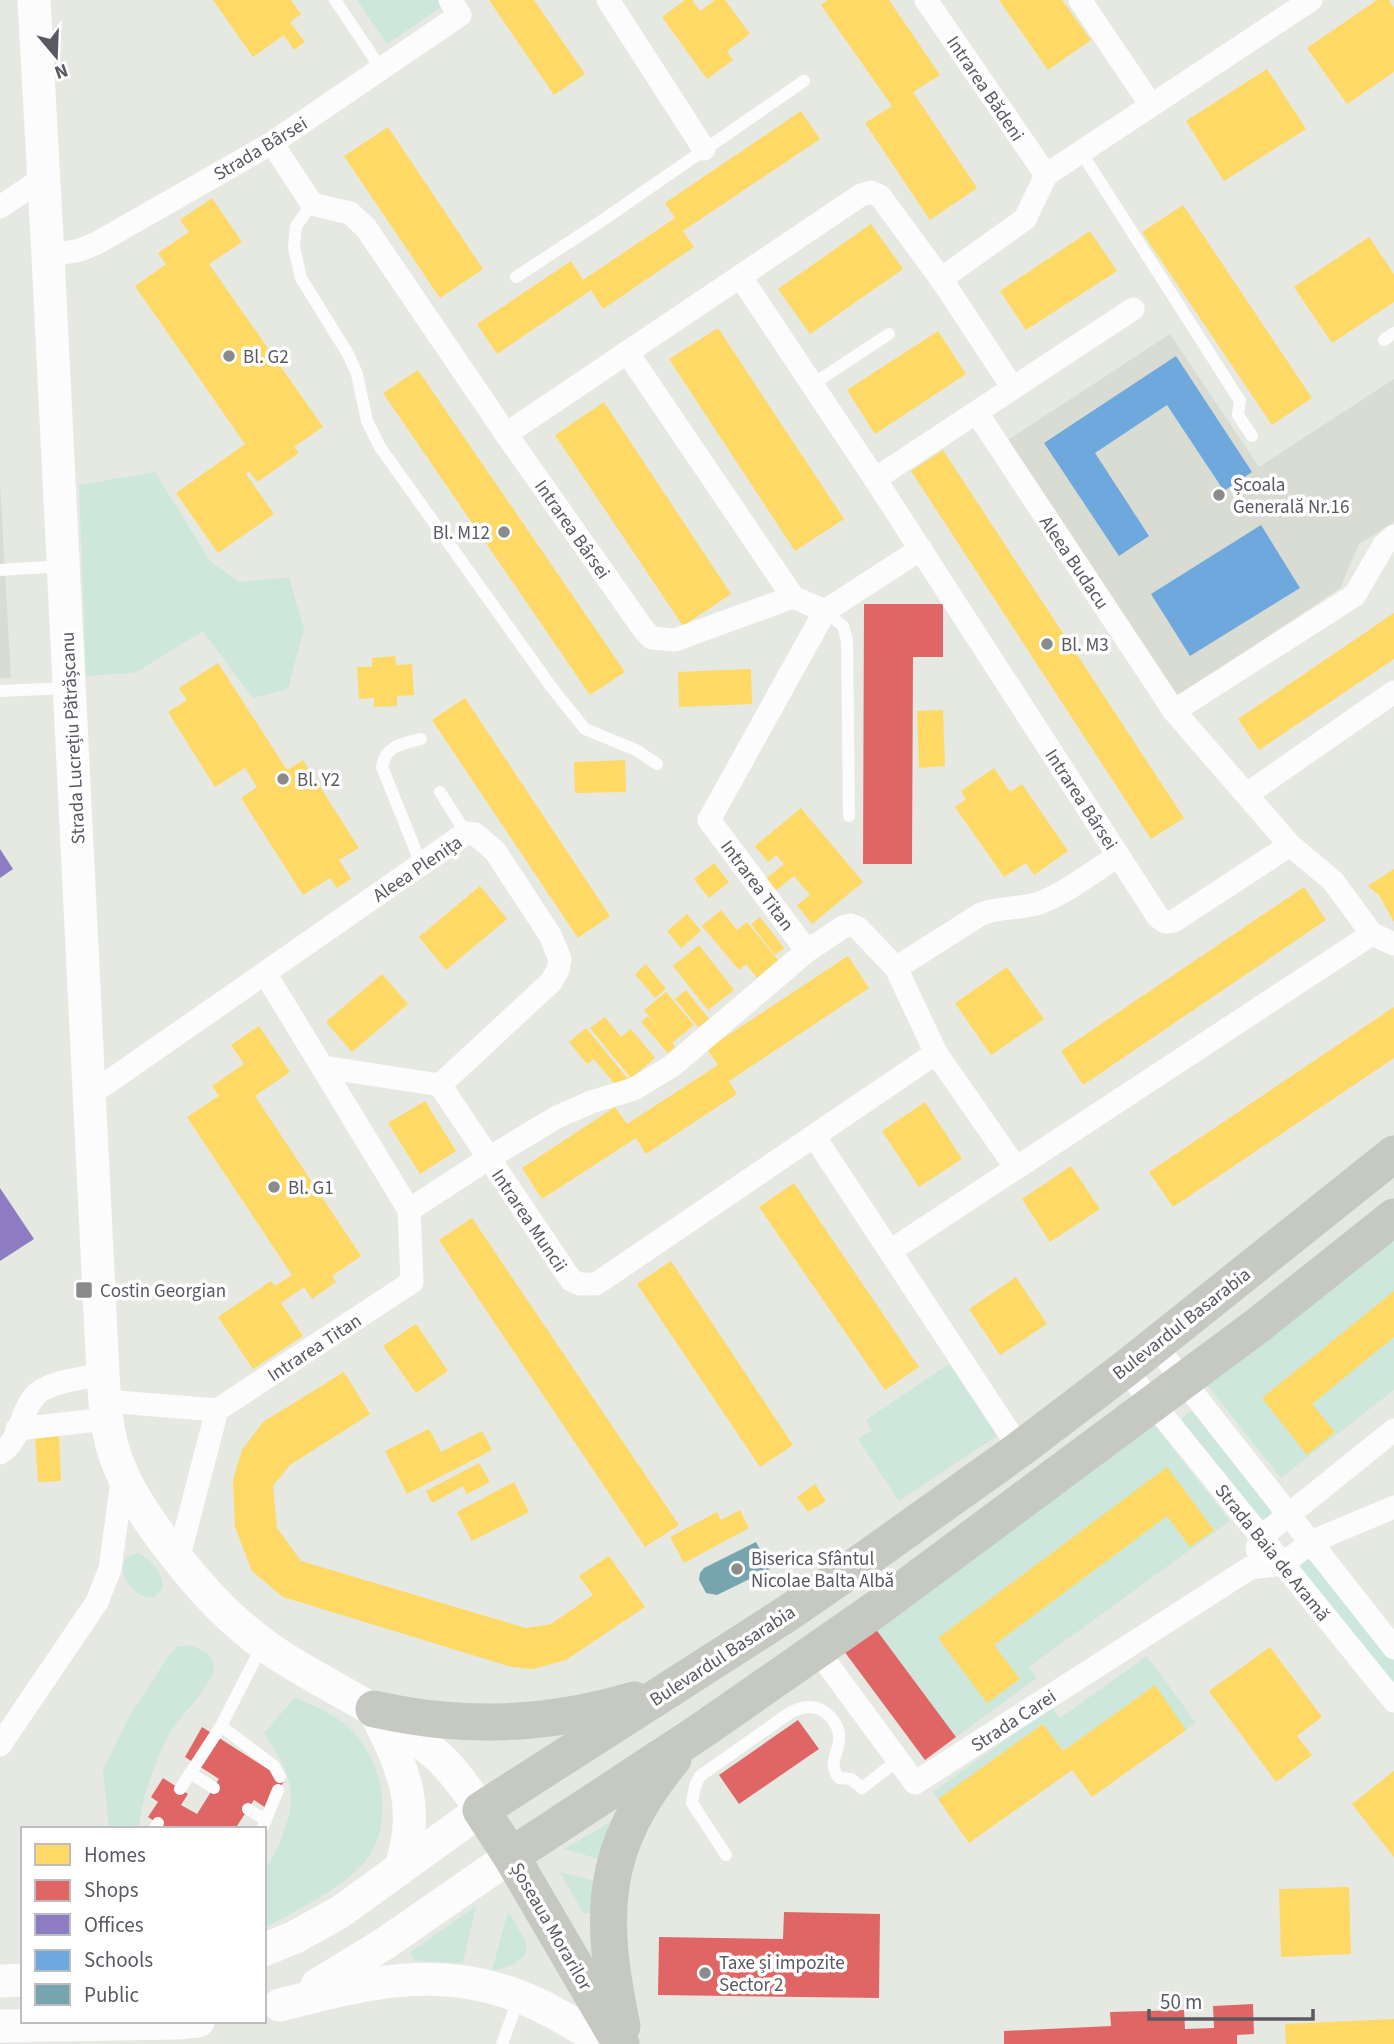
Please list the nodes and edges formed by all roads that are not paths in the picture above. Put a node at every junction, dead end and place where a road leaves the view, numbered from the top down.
1 (34, 0) edge
2 (335, 0) edge
3 (926, 0) edge
4 (1080, 0) edge
5 (1311, 0) edge
6 (617, 3) edge
7 (455, 8) edge
8 (382, 70) junction
9 (804, 80) dead end
10 (1151, 105) junction
11 (272, 143) junction
12 (704, 149) junction
13 (1081, 152) junction
14 (1046, 175) junction
15 (43, 178) junction
16 (312, 204) junction
17 (0, 207) edge
18 (48, 256) junction
19 (740, 276) junction
20 (516, 277) dead end
21 (941, 279) junction
22 (1133, 309) dead end
23 (889, 334) dead end
24 (627, 352) junction
25 (813, 384) junction
26 (1013, 388) junction
27 (977, 412) junction
28 (506, 434) junction
29 (1252, 436) dead end
30 (875, 479) junction
31 (1394, 536) edge
32 (920, 549) junction
33 (62, 566) junction
34 (0, 570) edge
35 (793, 597) junction
36 (825, 611) junction
37 (69, 688) junction
38 (0, 691) edge
39 (1394, 692) edge
40 (1174, 711) junction
41 (421, 739) dead end
42 (657, 764) dead end
43 (440, 792) dead end
44 (1247, 794) junction
45 (849, 816) dead end
46 (466, 833) junction
47 (1290, 845) junction
48 (1118, 856) junction
49 (421, 864) junction
50 (1372, 934) junction
51 (1394, 944) edge
52 (807, 951) junction
53 (896, 968) junction
54 (265, 973) junction
55 (936, 1053) junction
56 (323, 1067) junction
57 (440, 1085) junction
58 (90, 1094) junction
59 (814, 1136) junction
60 (1394, 1154) edge
61 (489, 1158) junction
62 (1016, 1168) junction
63 (409, 1210) junction
64 (1394, 1217) edge
65 (890, 1251) junction
66 (1155, 1345) junction
67 (1125, 1369) junction
68 (1183, 1380) junction
69 (105, 1398) junction
70 (1153, 1403) junction
71 (217, 1410) junction
72 (18, 1429) junction
73 (1392, 1437) edge
74 (1020, 1449) junction
75 (0, 1453) edge
76 (122, 1474) junction
77 (1394, 1507) edge
78 (1288, 1514) junction
79 (1261, 1536) junction
80 (1311, 1542) junction
81 (178, 1560) junction
82 (1283, 1564) junction
83 (1250, 1568) junction
84 (263, 1644) junction
85 (1394, 1648) edge
86 (817, 1650) junction
87 (669, 1689) junction
88 (1394, 1701) edge
89 (374, 1709) junction
90 (221, 1726) junction
91 (701, 1731) junction
92 (0, 1745) edge
93 (898, 1760) junction
94 (190, 1773) junction
95 (214, 1788) dead end
96 (180, 1789) dead end
97 (248, 1809) dead end
98 (481, 1810) junction
99 (264, 1824) edge
100 (726, 1855) dead end
101 (511, 1856) junction
102 (400, 1869) junction
103 (266, 1949) edge
104 (21, 1980) edge
105 (0, 1981) edge
106 (520, 1996) junction
107 (272, 2007) edge
108 (178, 2023) edge
109 (0, 2026) edge
110 (502, 2044) edge
111 (608, 2044) edge
112 (623, 2044) edge

1 - 15 main road, Strada Lucrețiu Pătrășcanu
2 - 8 lane
3 - 14 street, Intrarea Bădeni
4 - 10 street
5 - 10 street
6 - 12 street
7 - 8 street, Strada Bârsei
8 - 11 street, Strada Bârsei
9 - 12 lane
10 - 13 street
11 - 16 street
11 - 18 street, Strada Bârsei
12 - 20 lane
13 - 14 street
13 - 29 lane
14 - 21 street
15 - 17 street
15 - 18 main road, Strada Lucrețiu Pătrășcanu
16 - 28 street, Intrarea Bârsei
16 - 42 lane
18 - 33 main road, Strada Lucrețiu Pătrășcanu
19 - 21 street
19 - 24 street
19 - 25 street, Intrarea Bârsei
21 - 26 street
22 - 26 street
23 - 25 lane
24 - 28 street
24 - 35 street
25 - 30 street, Intrarea Bârsei
26 - 27 street
27 - 30 street
27 - 40 street, Aleea Budacu
28 - 35 street, Intrarea Bârsei
30 - 32 street, Intrarea Bârsei
31 - 40 street
32 - 36 street
32 - 48 street, Intrarea Bârsei
33 - 34 lane
33 - 37 main road, Strada Lucrețiu Pătrășcanu
35 - 36 street
36 - 45 lane
36 - 52 street, Intrarea Titan
37 - 38 lane
37 - 58 main road, Strada Lucrețiu Pătrășcanu
39 - 44 street
40 - 44 street, Aleea Budacu
41 - 49 lane
43 - 46 lane
44 - 47 street, Aleea Budacu
46 - 49 street, Aleea Plenița
46 - 57 street, Aleea Plenița
47 - 48 street, Intrarea Bârsei
47 - 50 street, Aleea Budacu
48 - 53 street
49 - 54 street, Aleea Plenița
50 - 51 street, Aleea Budacu
50 - 62 street
52 - 53 street, Intrarea Muncii
52 - 61 street, Intrarea Muncii
53 - 55 street, Intrarea Muncii
54 - 56 street
54 - 58 street, Aleea Plenița
55 - 59 street, Intrarea Muncii
55 - 62 street
56 - 57 street
56 - 63 street
57 - 61 street
58 - 69 main road, Strada Lucrețiu Pătrășcanu
59 - 61 street, Intrarea Muncii
59 - 65 street
60 - 66 main road, Bulevardul Basarabia
61 - 63 street
62 - 65 street
63 - 71 street, Intrarea Titan
64 - 68 main road
65 - 74 street
66 - 67 main road, Bulevardul Basarabia
66 - 68 street, Strada Baia de Aramă
67 - 70 street, Strada Baia de Aramă
67 - 74 main road, Bulevardul Basarabia
68 - 70 main road
68 - 78 street, Strada Baia de Aramă
69 - 71 street
69 - 72 street
69 - 72 street
69 - 76 main road, Strada Lucrețiu Pătrășcanu
70 - 79 street, Strada Baia de Aramă
70 - 86 main road
71 - 81 street
72 - 75 street
73 - 78 street
74 - 87 main road, Bulevardul Basarabia
76 - 81 main road, Strada Lucrețiu Pătrășcanu
76 - 92 street, Strada Lucrețiu Pătrășcanu
77 - 80 street
78 - 79 street
78 - 80 street, Strada Baia de Aramă
79 - 82 street, Strada Baia de Aramă
79 - 83 street
80 - 82 street
80 - 85 street, Strada Baia de Aramă
81 - 84 main road, Strada Lucrețiu Pătrășcanu
82 - 83 street, Strada Carei
82 - 88 street, Strada Baia de Aramă
83 - 93 street, Strada Carei
84 - 89 main road, Strada Lucrețiu Pătrășcanu
84 - 90 lane
86 - 91 main road
86 - 93 street, Strada Carei
87 - 89 main road
87 - 98 main road, Bulevardul Basarabia
89 - 98 main road, Strada Lucrețiu Pătrășcanu
89 - 102 main road
90 - 94 lane
90 - 99 lane
91 - 101 main road
91 - 112 main road
93 - 100 lane
94 - 95 lane
94 - 96 lane
97 - 99 lane
98 - 101 main road, Șoseaua Morarilor
98 - 102 main road, Bulevardul Basarabia
101 - 107 main road
101 - 112 main road, Șoseaua Morarilor
102 - 103 main road, Bulevardul Basarabia
104 - 105 main road
106 - 107 main road
106 - 110 lane
106 - 111 main road
108 - 109 main road

